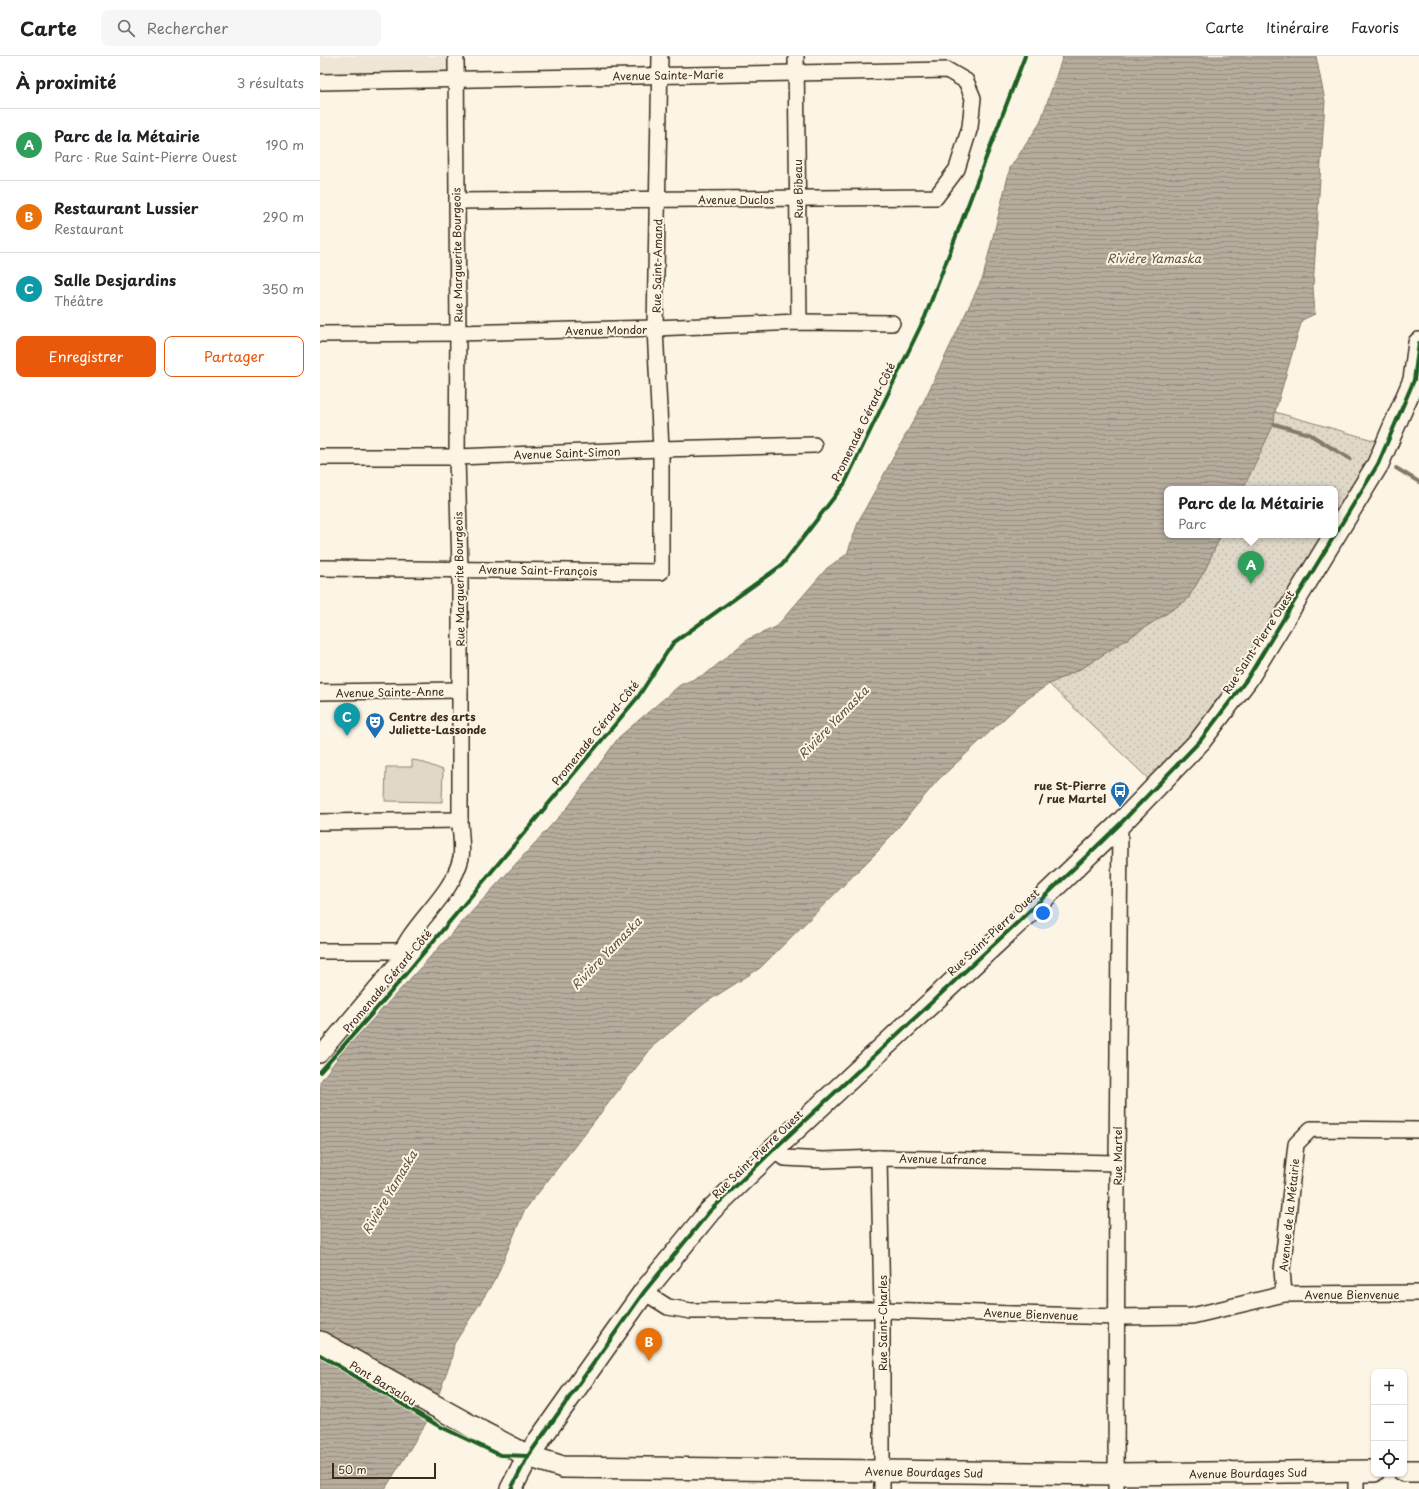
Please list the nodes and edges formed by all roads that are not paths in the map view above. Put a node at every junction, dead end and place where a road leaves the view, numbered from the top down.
1 (456, 56) edge
2 (660, 56) edge
3 (796, 56) edge
4 (796, 73) junction
5 (660, 75) junction
6 (456, 79) junction
7 (320, 82) edge
8 (970, 127) joint
9 (798, 198) junction
10 (659, 199) junction
11 (457, 201) junction
12 (799, 322) junction
13 (892, 323) dead end
14 (655, 328) junction
15 (458, 333) junction
16 (320, 334) edge
17 (1419, 343) edge
18 (814, 445) dead end
19 (662, 449) junction
20 (320, 457) edge
21 (457, 457) junction
22 (1338, 531) edge
23 (1334, 538) edge
24 (320, 568) edge
25 (460, 570) junction
26 (661, 572) joint
27 (460, 690) junction
28 (320, 692) edge
29 (460, 820) junction
30 (320, 822) edge
31 (1120, 824) junction
32 (320, 951) edge
33 (401, 951) junction
34 (320, 1055) edge
35 (1419, 1130) edge
36 (772, 1150) junction
37 (879, 1158) junction
38 (1117, 1163) junction
39 (644, 1292) junction
40 (1419, 1293) edge
41 (1284, 1294) junction
42 (882, 1310) junction
43 (1116, 1317) junction
44 (320, 1342) edge
45 (482, 1432) joint
46 (528, 1456) junction
47 (1407, 1471) edge
48 (1419, 1471) edge
49 (1362, 1477) edge
50 (882, 1480) edge
51 (1116, 1482) edge
52 (511, 1489) edge

1 - 6 street, Rue Marguerite Bourgeois
2 - 5 street, Rue Saint-Amand
3 - 4 street, Rue Bibeau
4 - 5 street, Avenue Sainte-Marie
4 - 8 street, Avenue Sainte-Marie
4 - 9 street, Rue Bibeau
5 - 6 street, Avenue Sainte-Marie
5 - 10 street, Rue Saint-Amand
6 - 7 street, Avenue Sainte-Marie
6 - 11 street, Rue Marguerite Bourgeois
8 - 9 street, Avenue Duclos
9 - 10 street, Avenue Duclos
9 - 12 street, Rue Bibeau
10 - 11 street, Avenue Duclos
10 - 14 street, Rue Saint-Amand
11 - 15 street, Rue Marguerite Bourgeois
12 - 13 street, Avenue Mondor
12 - 14 street, Avenue Mondor
14 - 15 street, Avenue Mondor
14 - 19 street, Rue Saint-Amand
15 - 16 street, Avenue Mondor
15 - 21 street, Rue Marguerite Bourgeois
17 - 22 street, Rue Saint-Pierre Ouest
18 - 19 street, Avenue Saint-Simon
19 - 21 street, Avenue Saint-Simon
19 - 26 street, Rue Saint-Amand
20 - 21 street, Avenue Saint-Simon
21 - 25 street, Rue Marguerite Bourgeois
23 - 31 street, Rue Saint-Pierre Ouest
24 - 25 street, Avenue Saint-François
25 - 26 street, Avenue Saint-François
25 - 27 street, Rue Marguerite Bourgeois
27 - 28 street, Avenue Sainte-Anne
27 - 29 street, Rue Marguerite Bourgeois
29 - 30 street
29 - 33 street, Rue Marguerite Bourgeois
31 - 36 street, Rue Saint-Pierre Ouest
31 - 38 street, Rue Martel
32 - 33 street
33 - 34 street, Rue Marguerite Bourgeois
35 - 41 street, Avenue de la Métairie
36 - 37 street, Avenue Lafrance
36 - 39 street, Rue Saint-Pierre Ouest
37 - 38 street, Avenue Lafrance
37 - 42 street, Rue Saint-Charles
38 - 43 street, Rue Martel
39 - 42 street, Avenue Bienvenue
39 - 46 street, Rue Saint-Pierre Ouest
40 - 41 street, Avenue Bienvenue
41 - 43 street, Avenue Bienvenue
42 - 43 street, Avenue Bienvenue
42 - 50 street, Rue Saint-Charles
43 - 51 street, Rue Martel
44 - 45 street, Pont Barsalou
45 - 46 street, Avenue Bourdages Sud
46 - 50 street, Avenue Bourdages Sud
46 - 52 street, Rue Saint-Pierre Ouest
47 - 48 street
49 - 51 street, Avenue Bourdages Sud
50 - 51 street, Avenue Bourdages Sud

